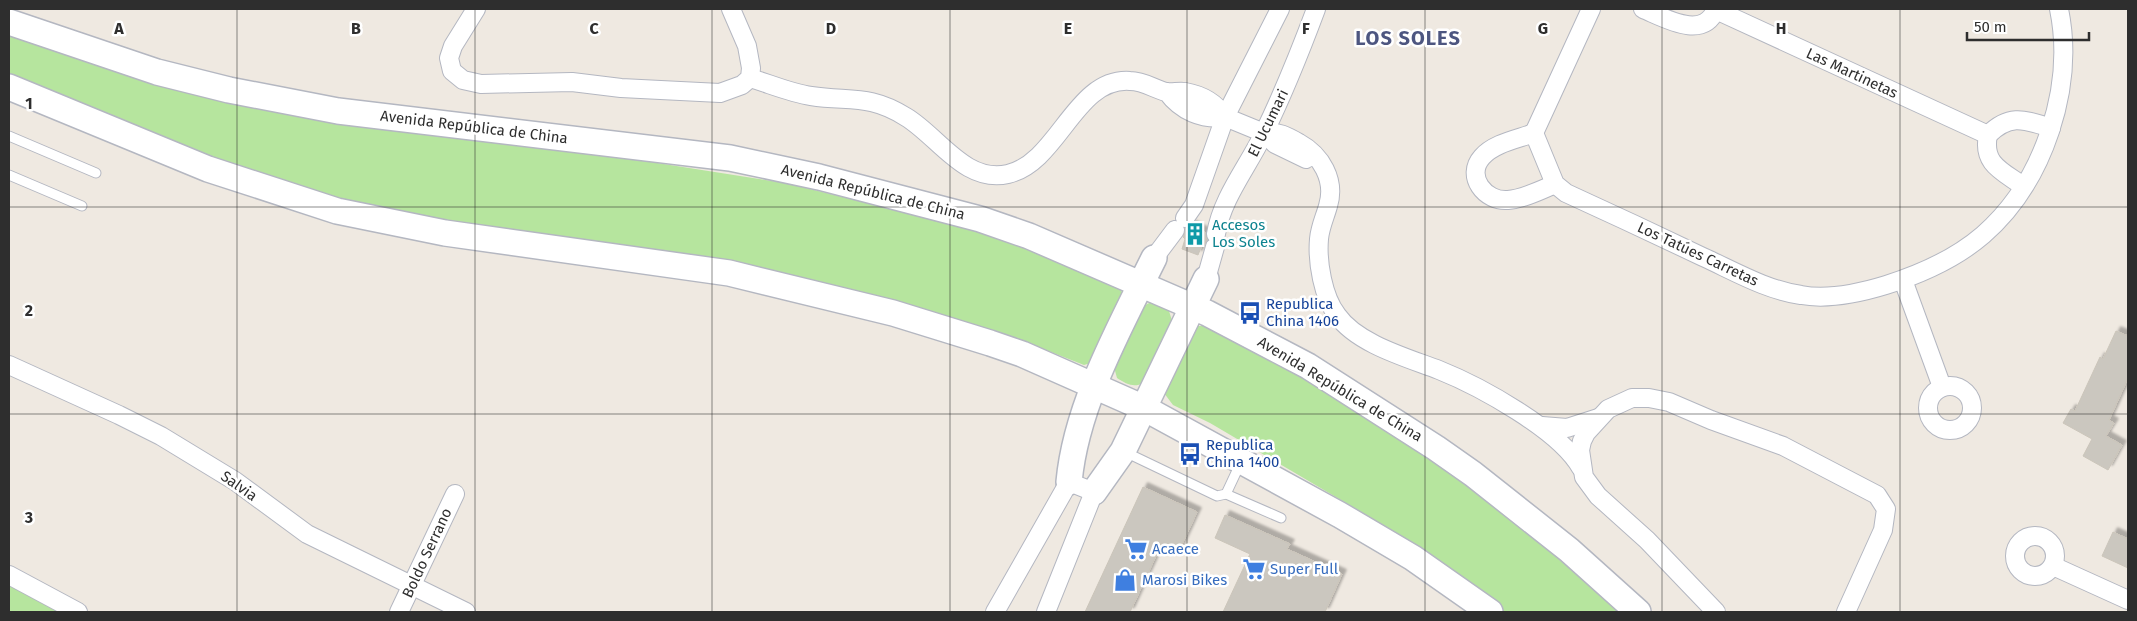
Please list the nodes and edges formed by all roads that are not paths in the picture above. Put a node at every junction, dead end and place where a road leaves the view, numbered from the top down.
1 (476, 9) edge
2 (731, 9) edge
3 (1280, 9) edge
4 (1316, 9) edge
5 (1591, 9) edge
6 (1643, 9) edge
7 (1716, 9) edge
8 (2059, 9) edge
9 (9, 22) edge
10 (750, 78) junction
11 (9, 87) edge
12 (1225, 117) junction
13 (2051, 128) junction
14 (1264, 133) junction
15 (1534, 133) junction
16 (1988, 135) junction
17 (9, 136) edge
18 (96, 173) dead end
19 (9, 175) edge
20 (1555, 184) junction
21 (2022, 186) junction
22 (82, 206) dead end
23 (1154, 258) joint
24 (1206, 279) joint
25 (1903, 280) junction
26 (1141, 285) junction
27 (1192, 307) junction
28 (9, 365) edge
29 (1094, 386) junction
30 (1942, 387) dead end
31 (1144, 408) junction
32 (1598, 418) junction
33 (1539, 425) junction
34 (1123, 450) junction
35 (1241, 462) junction
36 (1582, 470) junction
37 (1069, 482) junction
38 (1094, 492) junction
39 (455, 494) dead end
40 (1226, 494) junction
41 (1281, 518) dead end
42 (2053, 566) dead end
43 (9, 575) edge
44 (410, 587) junction
45 (2128, 600) edge
46 (78, 612) edge
47 (399, 612) edge
48 (466, 612) edge
49 (995, 612) edge
50 (1046, 612) edge
51 (1490, 612) edge
52 (1638, 612) edge
53 (1716, 612) edge
54 (1846, 612) edge

1 - 10 street
2 - 10 street
3 - 12 street
4 - 14 street, El Ucumari
5 - 15 street
6 - 7 street, Las Martinetas
7 - 16 street, Las Martinetas
8 - 13 street, Los Tatúes Carretas
9 - 26 main road, Avenida República de China
10 - 12 street
11 - 29 main road
12 - 14 street
12 - 23 street
13 - 16 street
13 - 21 street, Los Tatúes Carretas
14 - 24 street, El Ucumari
14 - 33 street
15 - 20 street
15 - 20 street
16 - 21 street
17 - 18 lane
19 - 22 lane
20 - 25 street, Los Tatúes Carretas
21 - 25 street, Los Tatúes Carretas
23 - 26 main road
24 - 27 main road
25 - 30 street
26 - 27 main road, Avenida República de China
26 - 29 main road
27 - 31 main road
27 - 52 main road, Avenida República de China
28 - 44 street, Salvia
29 - 31 main road
29 - 37 main road
31 - 34 main road
31 - 35 main road
32 - 33 street
32 - 36 street
32 - 54 street
33 - 36 street
34 - 38 main road
34 - 40 lane
35 - 40 lane
35 - 51 main road
36 - 53 street
37 - 38 street
37 - 49 street
38 - 50 street
39 - 44 street, Boldo Serrano
40 - 41 lane
42 - 45 street
43 - 46 street
44 - 47 street, Boldo Serrano
44 - 48 street, Salvia

